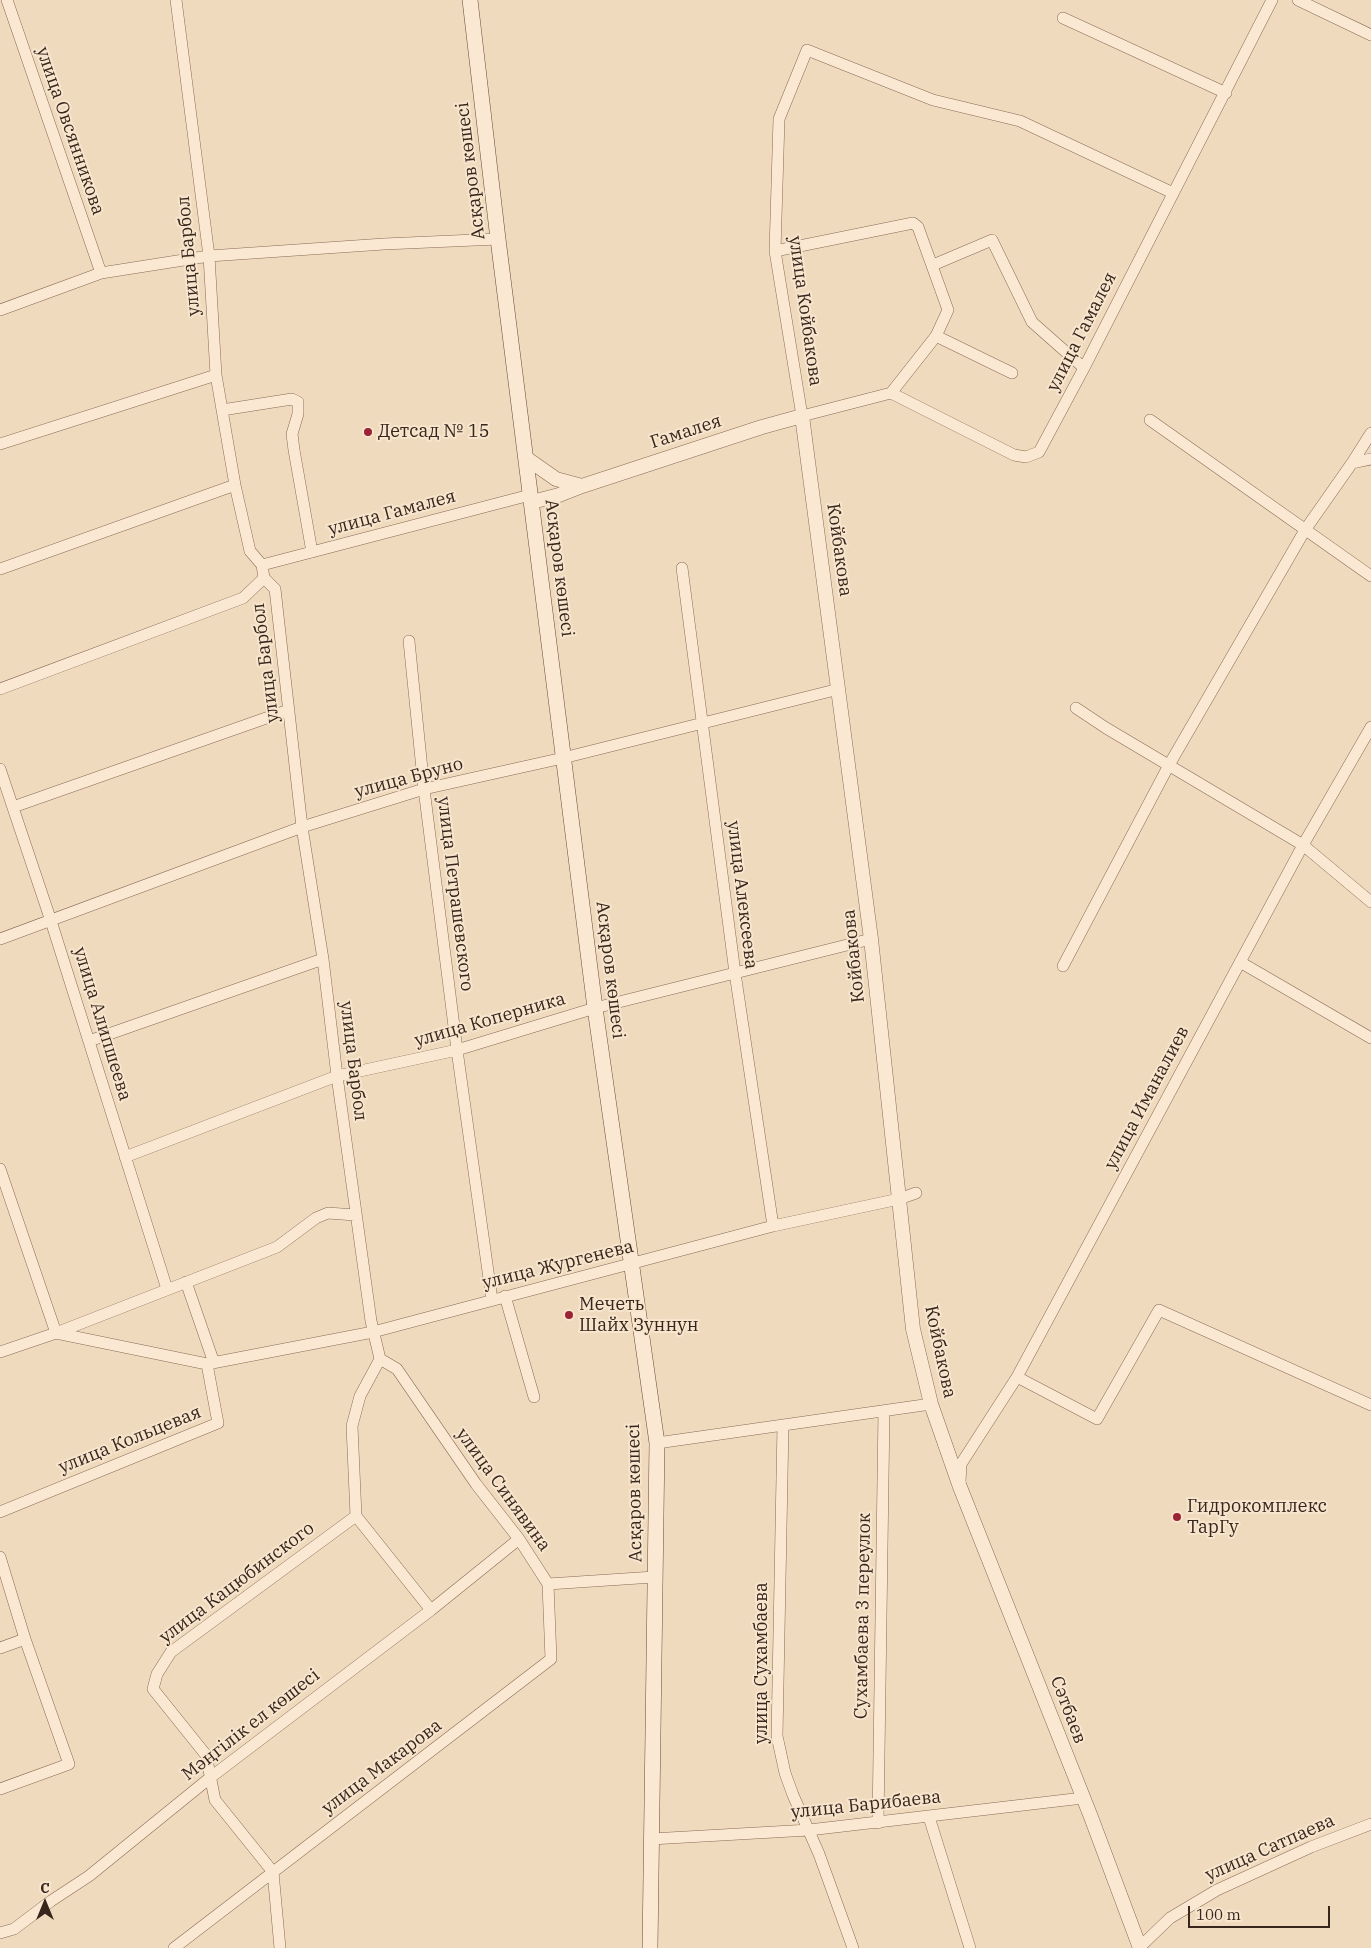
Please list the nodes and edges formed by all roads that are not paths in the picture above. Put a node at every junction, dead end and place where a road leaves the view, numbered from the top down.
1 (7, 0) edge
2 (176, 0) edge
3 (470, 0) edge
4 (1298, 0) edge
5 (1270, 1) edge
6 (1063, 18) dead end
7 (1371, 35) edge
8 (1226, 93) junction
9 (1173, 193) junction
10 (498, 239) junction
11 (775, 251) junction
12 (209, 256) junction
13 (933, 264) junction
14 (101, 273) junction
15 (0, 310) edge
16 (936, 336) junction
17 (1084, 368) junction
18 (1012, 372) dead end
19 (216, 375) junction
20 (891, 392) junction
21 (222, 410) junction
22 (802, 416) junction
23 (1150, 420) dead end
24 (1371, 433) edge
25 (0, 444) edge
26 (526, 458) junction
27 (1371, 459) edge
28 (1352, 463) junction
29 (234, 485) junction
30 (582, 486) junction
31 (531, 498) junction
32 (1305, 530) junction
33 (312, 552) junction
34 (262, 566) junction
35 (682, 568) dead end
36 (0, 569) edge
37 (1371, 576) edge
38 (264, 578) junction
39 (409, 641) dead end
40 (0, 689) edge
41 (838, 689) junction
42 (1076, 708) dead end
43 (289, 710) junction
44 (702, 723) junction
45 (1371, 727) edge
46 (563, 758) junction
47 (1169, 765) junction
48 (0, 769) edge
49 (424, 789) junction
50 (13, 806) junction
51 (302, 827) junction
52 (1303, 845) junction
53 (1371, 902) edge
54 (51, 920) junction
55 (0, 939) edge
56 (871, 940) junction
57 (323, 960) junction
58 (1240, 962) junction
59 (1063, 966) dead end
60 (735, 973) junction
61 (595, 1008) junction
62 (1371, 1038) edge
63 (89, 1041) junction
64 (457, 1050) junction
65 (337, 1076) junction
66 (126, 1157) junction
67 (0, 1169) edge
68 (916, 1193) dead end
69 (899, 1199) junction
70 (355, 1215) junction
71 (772, 1226) junction
72 (632, 1265) junction
73 (186, 1282) junction
74 (167, 1290) junction
75 (505, 1296) junction
76 (492, 1300) junction
77 (373, 1332) junction
78 (56, 1333) junction
79 (0, 1352) edge
80 (380, 1359) junction
81 (210, 1364) junction
82 (1018, 1377) junction
83 (534, 1397) dead end
84 (931, 1404) junction
85 (1371, 1405) edge
86 (884, 1411) junction
87 (783, 1425) junction
88 (657, 1443) junction
89 (960, 1487) junction
90 (0, 1512) edge
91 (356, 1516) junction
92 (519, 1539) junction
93 (0, 1557) edge
94 (654, 1577) junction
95 (548, 1584) junction
96 (431, 1610) junction
97 (25, 1639) junction
98 (0, 1648) edge
99 (211, 1777) junction
100 (0, 1789) edge
101 (1083, 1798) junction
102 (929, 1817) junction
103 (878, 1822) junction
104 (1371, 1824) edge
105 (809, 1830) junction
106 (652, 1839) junction
107 (273, 1872) junction
108 (0, 1933) edge
109 (1140, 1947) edge
110 (174, 1948) edge
111 (280, 1948) edge
112 (650, 1948) edge
113 (853, 1948) edge
114 (970, 1948) edge

1 - 14 street, улица Овсянникова
2 - 12 street, улица Барбол
3 - 10 main road, Асқаров көшесі
4 - 7 street
5 - 8 street, улица Гамалея
6 - 8 street
8 - 9 street, улица Гамалея
9 - 11 street, улица Койбакова
9 - 17 street, улица Гамалея
10 - 12 street
10 - 26 main road, Асқаров көшесі
11 - 13 street
11 - 22 street, улица Койбакова
12 - 14 street
12 - 19 street, улица Барбол
13 - 16 street
13 - 17 street
14 - 15 street
16 - 18 street
16 - 20 street
17 - 20 street, улица Гамалея
19 - 21 street, улица Барбол
19 - 25 street
20 - 22 street
21 - 29 street, улица Барбол
21 - 33 street
22 - 30 street, Гамалея
22 - 41 street, Койбакова
23 - 32 street
24 - 28 street
26 - 30 street
26 - 31 main road, Асқаров көшесі
27 - 28 street
28 - 32 street
29 - 34 street, улица Барбол
29 - 36 street
30 - 31 street, Гамалея
31 - 33 street, улица Гамалея
31 - 46 main road, Асқаров көшесі
32 - 37 street
32 - 47 street
33 - 34 street, улица Гамалея
34 - 38 street, улица Барбол
35 - 44 street, улица Алексеева
38 - 40 street
38 - 43 street, улица Барбол
39 - 49 street, улица Петрашевского
41 - 44 street, улица Бруно
41 - 56 street, Койбакова
42 - 47 street
43 - 50 street
43 - 51 street, улица Барбол
44 - 46 street, улица Бруно
44 - 60 street, улица Алексеева
45 - 52 street, улица Иманалиев
46 - 49 street, улица Бруно
46 - 61 main road, Асқаров көшесі
47 - 52 street
47 - 59 street
48 - 50 street, улица Алипшеева
49 - 51 street, улица Бруно
49 - 64 street, улица Петрашевского
50 - 54 street, улица Алипшеева
51 - 54 street, улица Бруно
51 - 57 street, улица Барбол
52 - 53 street
52 - 58 street, улица Иманалиев
54 - 55 street, улица Бруно
54 - 63 street, улица Алипшеева
56 - 60 street, улица Коперника
56 - 69 street, Койбакова
57 - 63 street
57 - 65 street, улица Барбол
58 - 62 street
58 - 82 street, улица Иманалиев
60 - 61 street, улица Коперника
60 - 71 street, улица Алексеева
61 - 64 street, улица Коперника
61 - 72 main road, Асқаров көшесі
63 - 66 street, улица Алипшеева
64 - 65 street, улица Коперника
64 - 76 street, улица Петрашевского
65 - 66 street, улица Коперника
65 - 70 street, улица Барбол
66 - 74 street, улица Алипшеева
67 - 78 street
68 - 69 street, улица Жургенева
69 - 71 street, улица Жургенева
69 - 84 street, Койбакова
70 - 73 street
70 - 77 street, улица Барбол
71 - 72 street, улица Жургенева
72 - 75 street, улица Жургенева
72 - 88 main road, Асқаров көшесі
73 - 74 street
73 - 81 street
74 - 78 street
75 - 76 street, улица Жургенева
75 - 83 street
76 - 77 street, улица Жургенева
77 - 80 street
77 - 81 street, улица Жургенева
78 - 79 street
78 - 81 street
80 - 91 street
80 - 92 street, улица Синявина
81 - 90 street, улица Кольцевая
82 - 85 street
82 - 89 street, улица Иманалиев
84 - 86 street
84 - 89 street, Койбакова
86 - 87 street
86 - 103 street, Сухамбаева 3 переулок
87 - 88 street
87 - 105 street, улица Сухамбаева
88 - 94 main road, Асқаров көшесі
89 - 101 street, Сәтбаев
91 - 96 street
91 - 99 street, улица Кацюбинского
92 - 95 street, улица Синявина
92 - 96 street, Мәңгілік ел көшесі
93 - 97 street
94 - 95 street
94 - 106 main road, Асқаров көшесі
95 - 107 street, улица Макарова
96 - 99 street, Мәңгілік ел көшесі
97 - 98 street
97 - 100 street
99 - 107 street
99 - 108 street, Мәңгілік ел көшесі
101 - 102 street, улица Барибаева
101 - 109 street, Сәтбаев
102 - 103 street, улица Барибаева
102 - 114 street
103 - 105 street, улица Барибаева
104 - 109 street, улица Сатпаева
105 - 106 street, улица Барибаева
105 - 113 street, улица Сухамбаева
106 - 112 main road, Асқаров көшесі
107 - 110 street, улица Макарова
107 - 111 street

